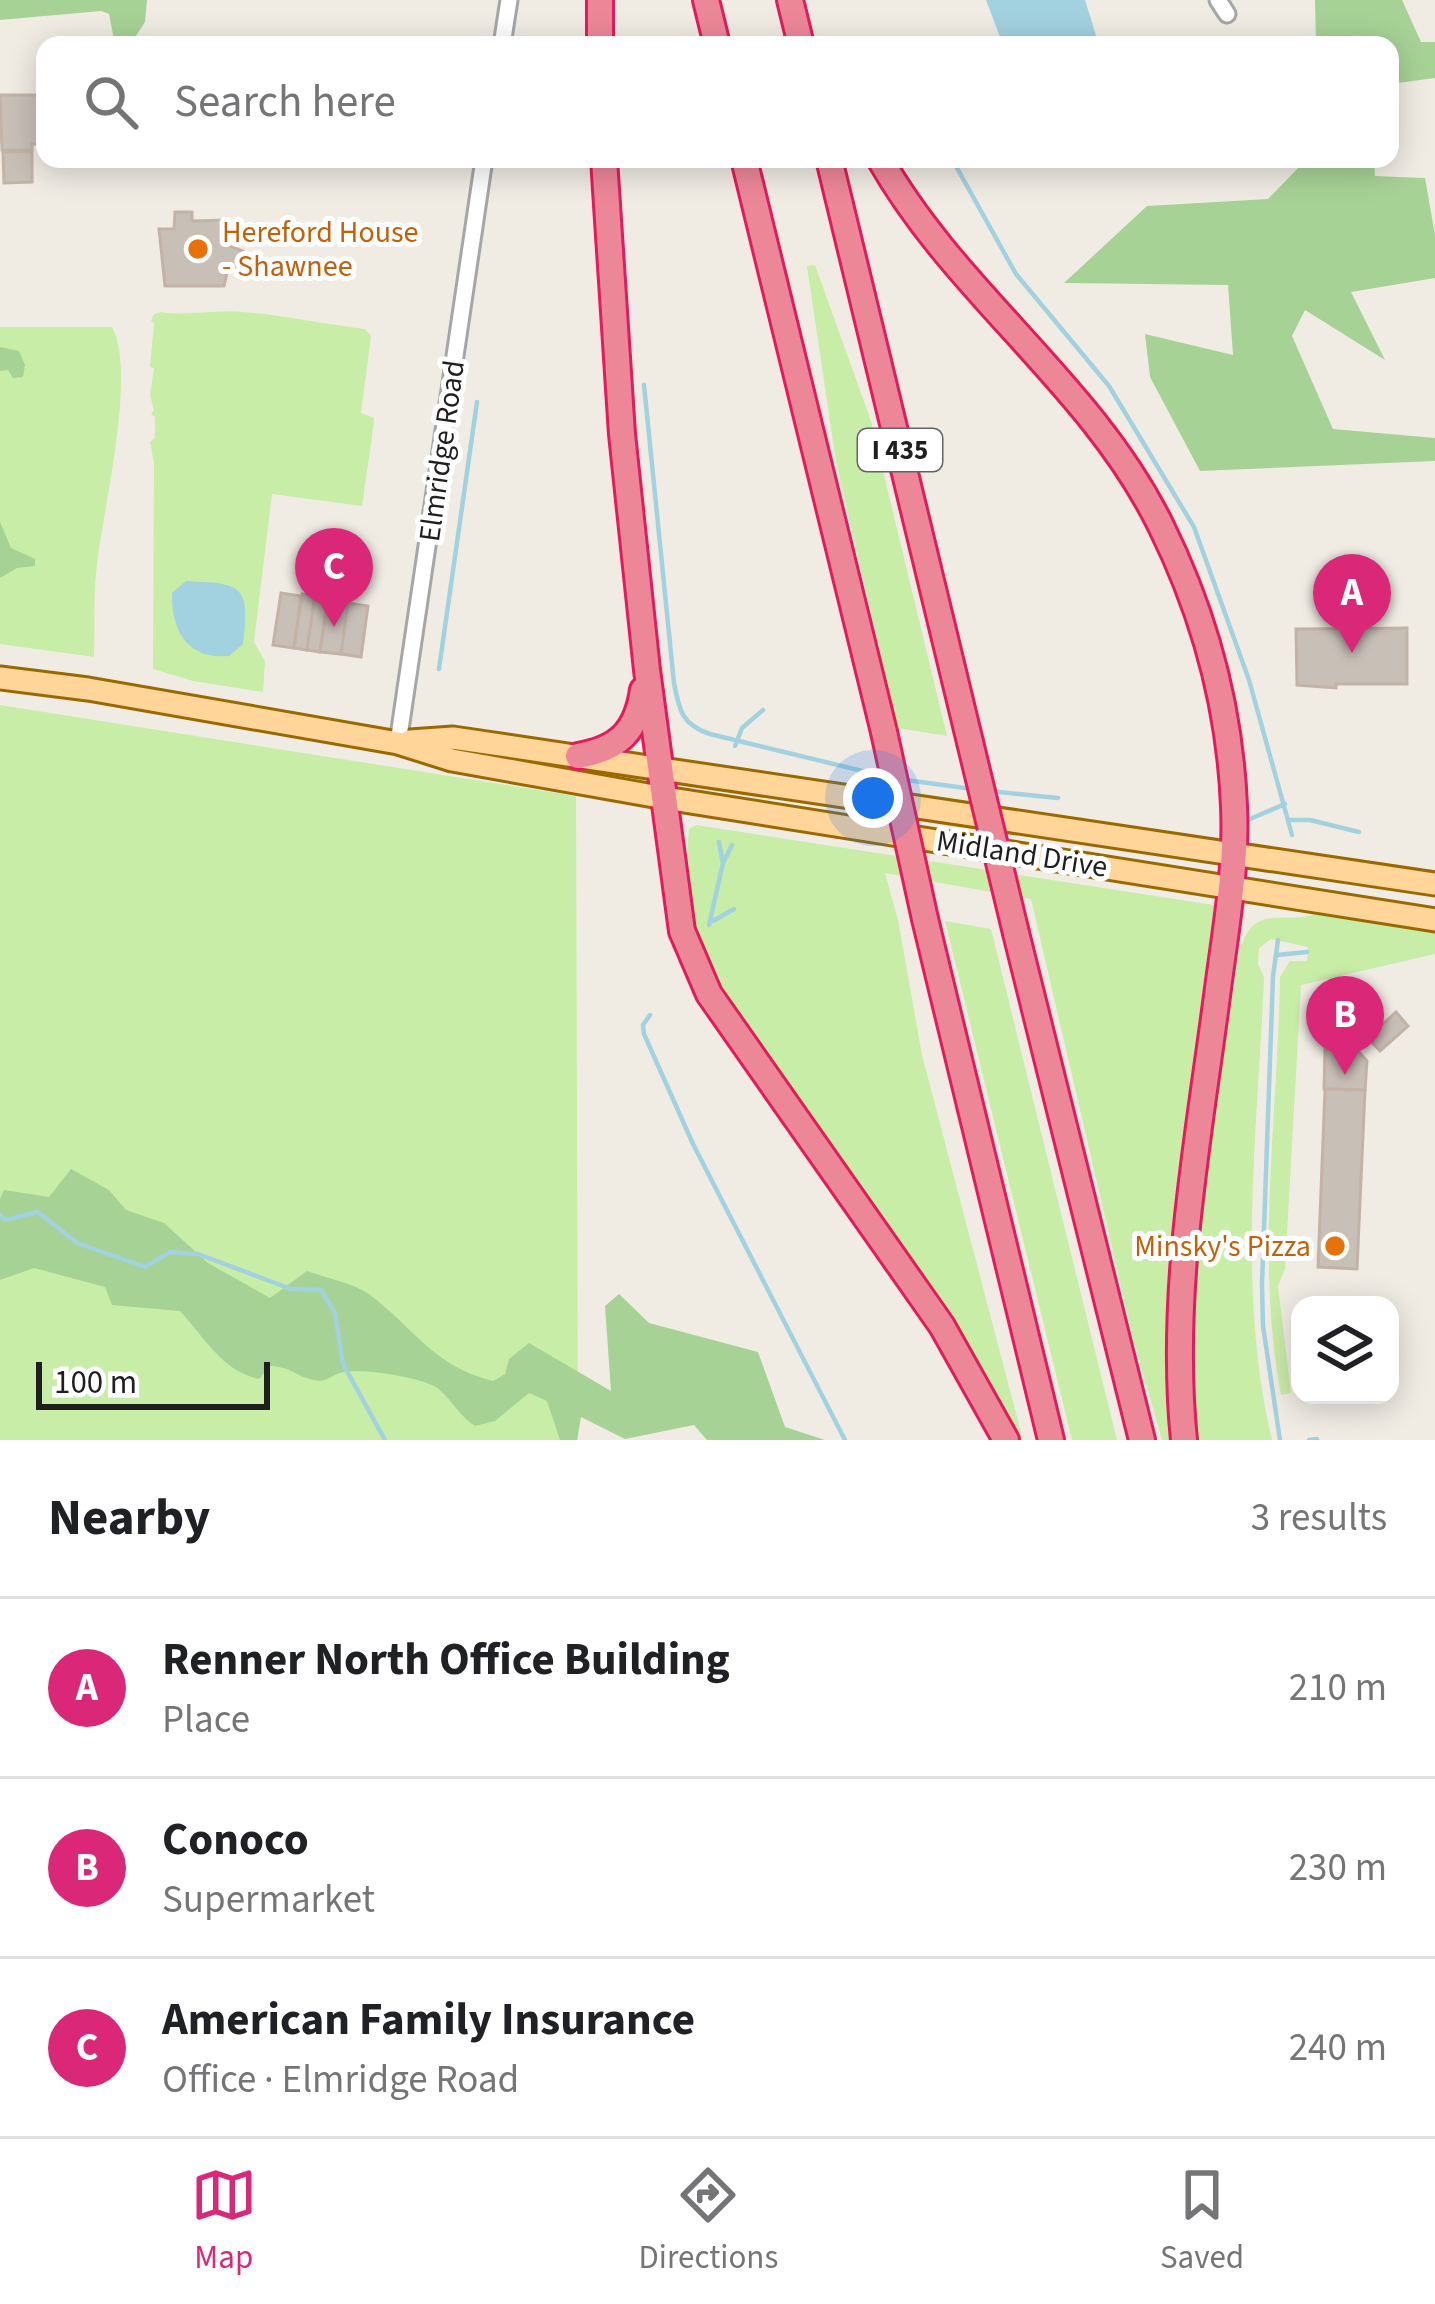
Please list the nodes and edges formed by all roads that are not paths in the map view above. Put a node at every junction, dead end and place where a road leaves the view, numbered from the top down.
1 (508, 0) edge
2 (600, 0) edge
3 (706, 0) edge
4 (792, 7) edge
5 (503, 36) edge
6 (600, 36) edge
7 (715, 36) edge
8 (808, 36) edge
9 (483, 168) edge
10 (605, 168) edge
11 (746, 168) edge
12 (831, 168) edge
13 (886, 168) edge
14 (646, 670) junction
15 (0, 678) edge
16 (398, 742) junction
17 (578, 756) junction
18 (662, 769) junction
19 (665, 798) junction
20 (1234, 852) junction
21 (1435, 884) edge
22 (1232, 888) junction
23 (1435, 920) edge
24 (1006, 1440) edge
25 (1051, 1440) edge
26 (1142, 1440) edge
27 (1184, 1440) edge

1 - 5 street
2 - 6 highway
3 - 7 highway
4 - 8 highway
9 - 16 street, Elmridge Road
10 - 14 highway
11 - 25 highway, I 435, bridge
12 - 26 highway, I 435, bridge
13 - 20 highway
14 - 17 highway
14 - 18 highway
15 - 16 main road, Midland Drive
16 - 17 main road, Midland Drive
16 - 19 main road, Midland Drive
17 - 18 main road, Midland Drive
18 - 19 highway
18 - 20 main road, Midland Drive
19 - 22 main road, Midland Drive
19 - 24 highway
20 - 21 main road, Midland Drive
20 - 22 highway
22 - 23 main road, Midland Drive
22 - 27 highway

